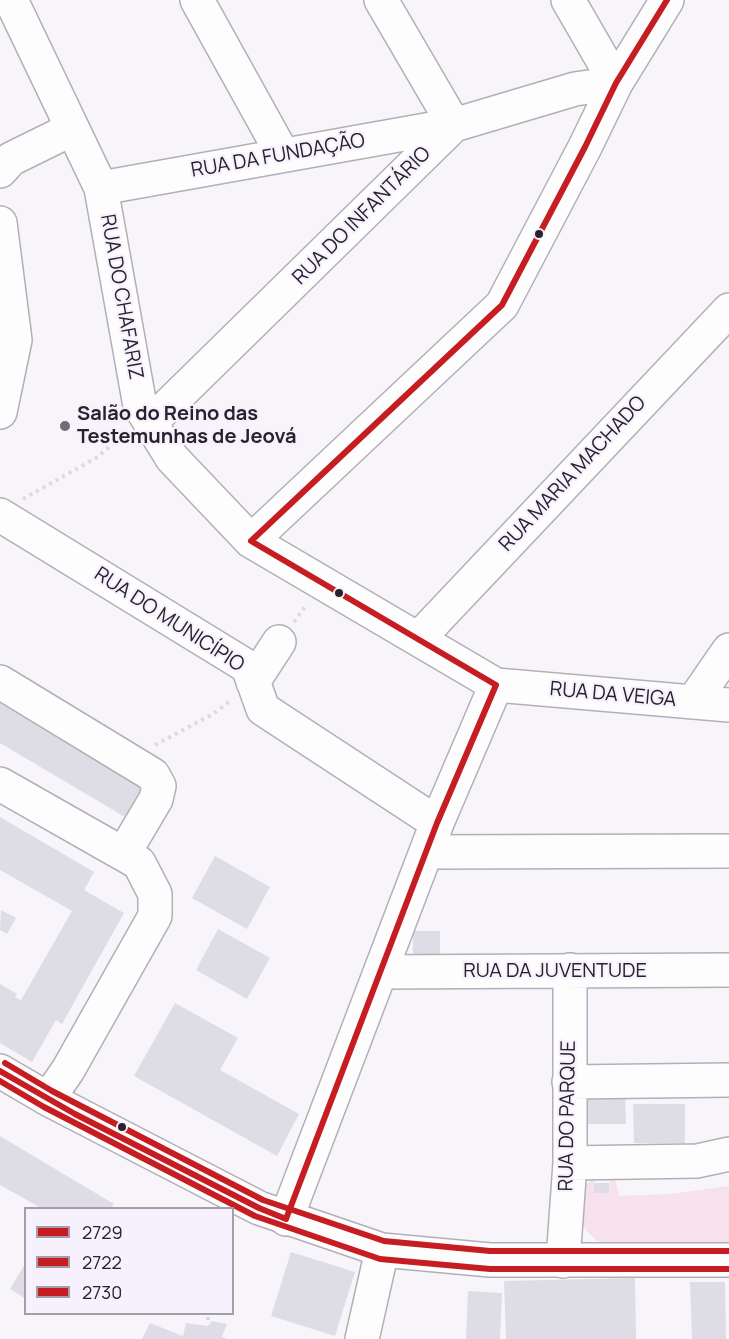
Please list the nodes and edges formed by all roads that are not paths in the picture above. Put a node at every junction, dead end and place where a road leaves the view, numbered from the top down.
1 (10, 0) edge
2 (196, 0) edge
3 (381, 0) edge
4 (568, 0) edge
5 (667, 0) edge
6 (616, 83) junction
7 (454, 125) junction
8 (72, 129) junction
9 (399, 135) junction
10 (283, 155) junction
11 (413, 168) junction
12 (0, 171) edge
13 (101, 188) junction
14 (0, 223) edge
15 (729, 310) edge
16 (0, 412) edge
17 (148, 420) junction
18 (9, 508) edge
19 (251, 541) junction
20 (418, 639) junction
21 (279, 642) road end
22 (729, 650) edge
23 (0, 682) edge
24 (253, 682) junction
25 (496, 685) junction
26 (693, 702) junction
27 (729, 705) edge
28 (0, 784) edge
29 (431, 837) junction
30 (729, 851) edge
31 (124, 853) junction
32 (570, 970) junction
33 (729, 970) edge
34 (381, 972) junction
35 (0, 1071) edge
36 (729, 1080) edge
37 (569, 1082) junction
38 (48, 1099) junction
39 (729, 1154) edge
40 (570, 1162) junction
41 (286, 1219) junction
42 (382, 1250) junction
43 (729, 1260) edge
44 (563, 1261) junction
45 (362, 1339) edge

1 - 8 street, RUA DO CHAFARIZ
2 - 10 street
3 - 7 street
4 - 6 street
5 - 6 street
6 - 7 street, RUA DO INFANTÁRIO
6 - 19 street
7 - 9 street, RUA DA FUNDAÇÃO
7 - 11 street, RUA DO INFANTÁRIO
8 - 12 street
8 - 13 street, RUA DO CHAFARIZ
9 - 10 street, RUA DA FUNDAÇÃO
9 - 11 street
10 - 13 street, RUA DA FUNDAÇÃO
11 - 17 street, RUA DO INFANTÁRIO
13 - 17 street, RUA DO CHAFARIZ
14 - 16 street
15 - 20 street, RUA MARIA MACHADO
17 - 19 street, RUA DO CHAFARIZ
18 - 24 street, RUA DO MUNICÍPIO
19 - 20 street, RUA DO CHAFARIZ
20 - 25 street, RUA DO CHAFARIZ
21 - 24 street
22 - 26 street
23 - 31 street
24 - 29 street, RUA DO MUNICÍPIO
25 - 26 street, RUA DA VEIGA
25 - 29 street
26 - 27 street, RUA DA VEIGA
28 - 31 street
29 - 30 street
29 - 34 street
31 - 38 street
32 - 33 street, RUA DA JUVENTUDE
32 - 34 street, RUA DA JUVENTUDE
32 - 37 street, RUA DO PARQUE
34 - 41 street
35 - 38 street
36 - 37 street
37 - 40 street, RUA DO PARQUE
38 - 41 street
39 - 40 street
40 - 44 street, RUA DO PARQUE
41 - 42 street
42 - 44 street
42 - 45 street
43 - 44 street

